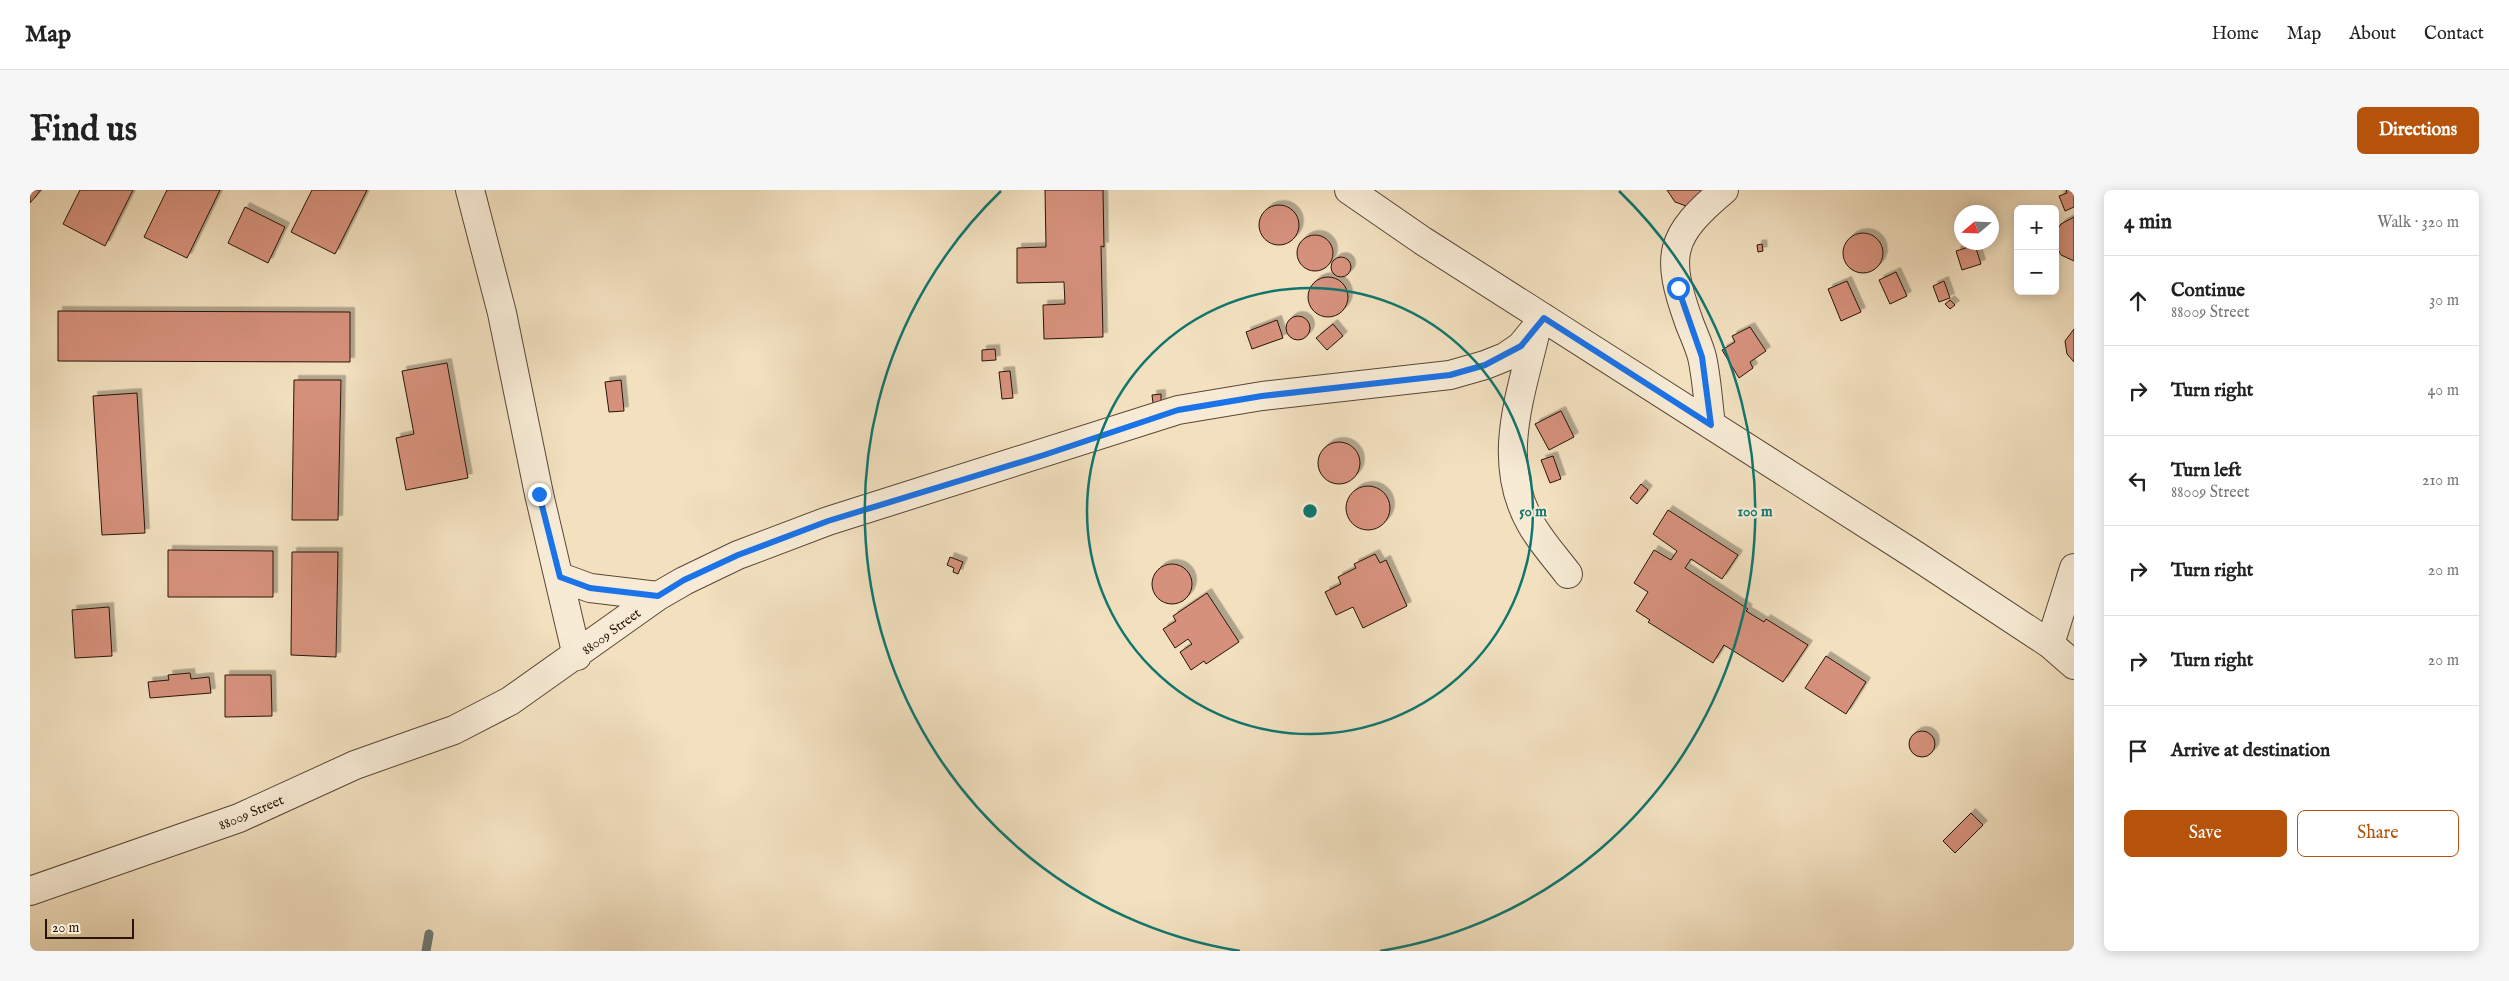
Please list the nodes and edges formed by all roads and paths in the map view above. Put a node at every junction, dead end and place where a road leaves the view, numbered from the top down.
1 (470, 190) edge
2 (1349, 190) edge
3 (1724, 190) edge
4 (1540, 324) junction
5 (1711, 425) junction
6 (2074, 568) edge
7 (1568, 574) dead end
8 (560, 577) junction
9 (658, 596) junction
10 (2050, 644) junction
11 (577, 656) junction
12 (2074, 665) edge
13 (30, 891) edge

1 - 8 street
2 - 4 street
3 - 5 street
4 - 5 street
4 - 7 street
4 - 9 street, 88009 Street
5 - 10 street
6 - 10 street
8 - 9 street
8 - 11 street
9 - 11 street, 88009 Street
10 - 12 street
11 - 13 street, 88009 Street

